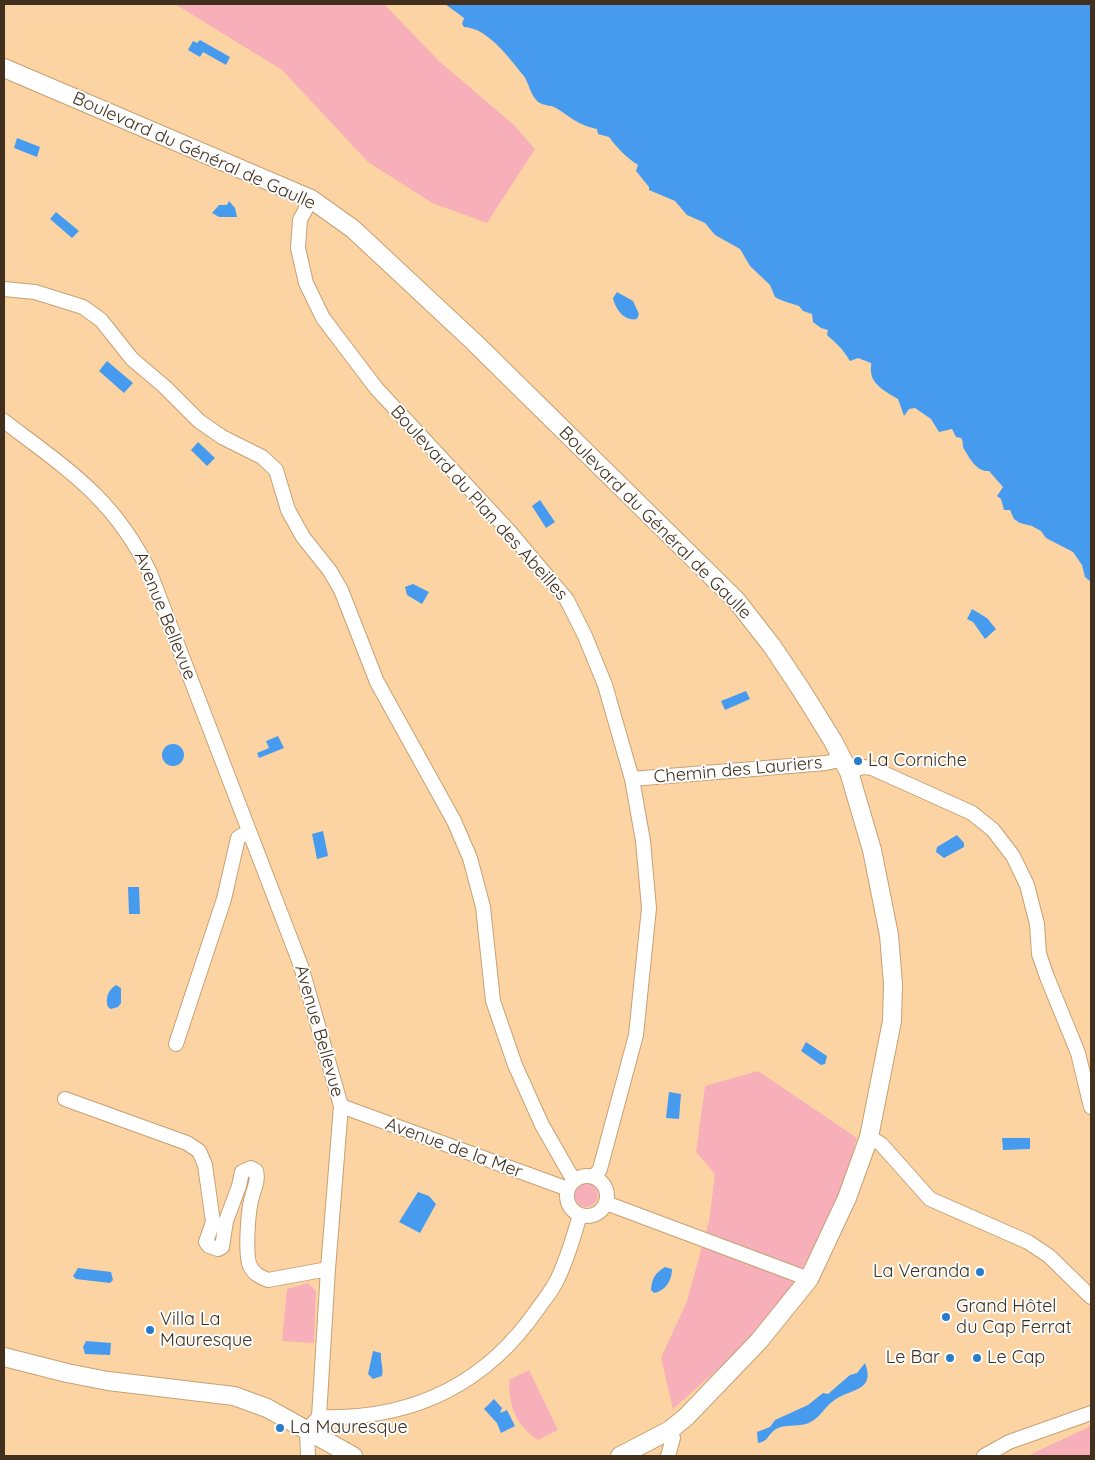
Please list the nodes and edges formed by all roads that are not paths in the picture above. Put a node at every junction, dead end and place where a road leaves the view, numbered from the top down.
1 (4, 68) edge
2 (311, 199) junction
3 (4, 289) edge
4 (4, 422) edge
5 (846, 766) junction
6 (632, 779) junction
7 (248, 830) junction
8 (176, 1044) dead end
9 (65, 1099) dead end
10 (341, 1106) junction
11 (1091, 1107) edge
12 (870, 1137) junction
13 (594, 1177) junction
14 (571, 1185) junction
15 (606, 1203) junction
16 (580, 1214) junction
17 (328, 1269) junction
18 (809, 1279) junction
19 (1091, 1297) edge
20 (4, 1357) edge
21 (1091, 1413) edge
22 (319, 1416) junction
23 (306, 1430) junction
24 (670, 1430) junction
25 (308, 1456) edge
26 (354, 1456) edge
27 (620, 1456) edge
28 (668, 1456) edge
29 (984, 1456) edge

1 - 2 street, Boulevard du Général de Gaulle
2 - 5 street, Boulevard du Général de Gaulle
2 - 6 street, Boulevard du Plan des Abeilles
3 - 14 street
4 - 7 street, Avenue Bellevue
5 - 6 street, Chemin des Lauriers
5 - 11 street, Chemin des Lauriers
5 - 12 street, Boulevard du Général de Gaulle
6 - 13 street, Boulevard du Plan des Abeilles
7 - 8 street
7 - 10 street, Avenue Bellevue
9 - 17 street
10 - 14 street, Avenue de la Mer
10 - 17 street, Avenue Bellevue
12 - 18 street, Boulevard du Général de Gaulle
12 - 19 street
13 - 14 street
13 - 15 street
14 - 16 street
15 - 16 street
15 - 18 street
16 - 22 street
17 - 22 street, Avenue Bellevue
18 - 24 street, Boulevard du Général de Gaulle
20 - 23 street
21 - 29 street
22 - 23 street
23 - 25 street
23 - 26 street
24 - 27 street, Boulevard du Général de Gaulle
24 - 28 street

